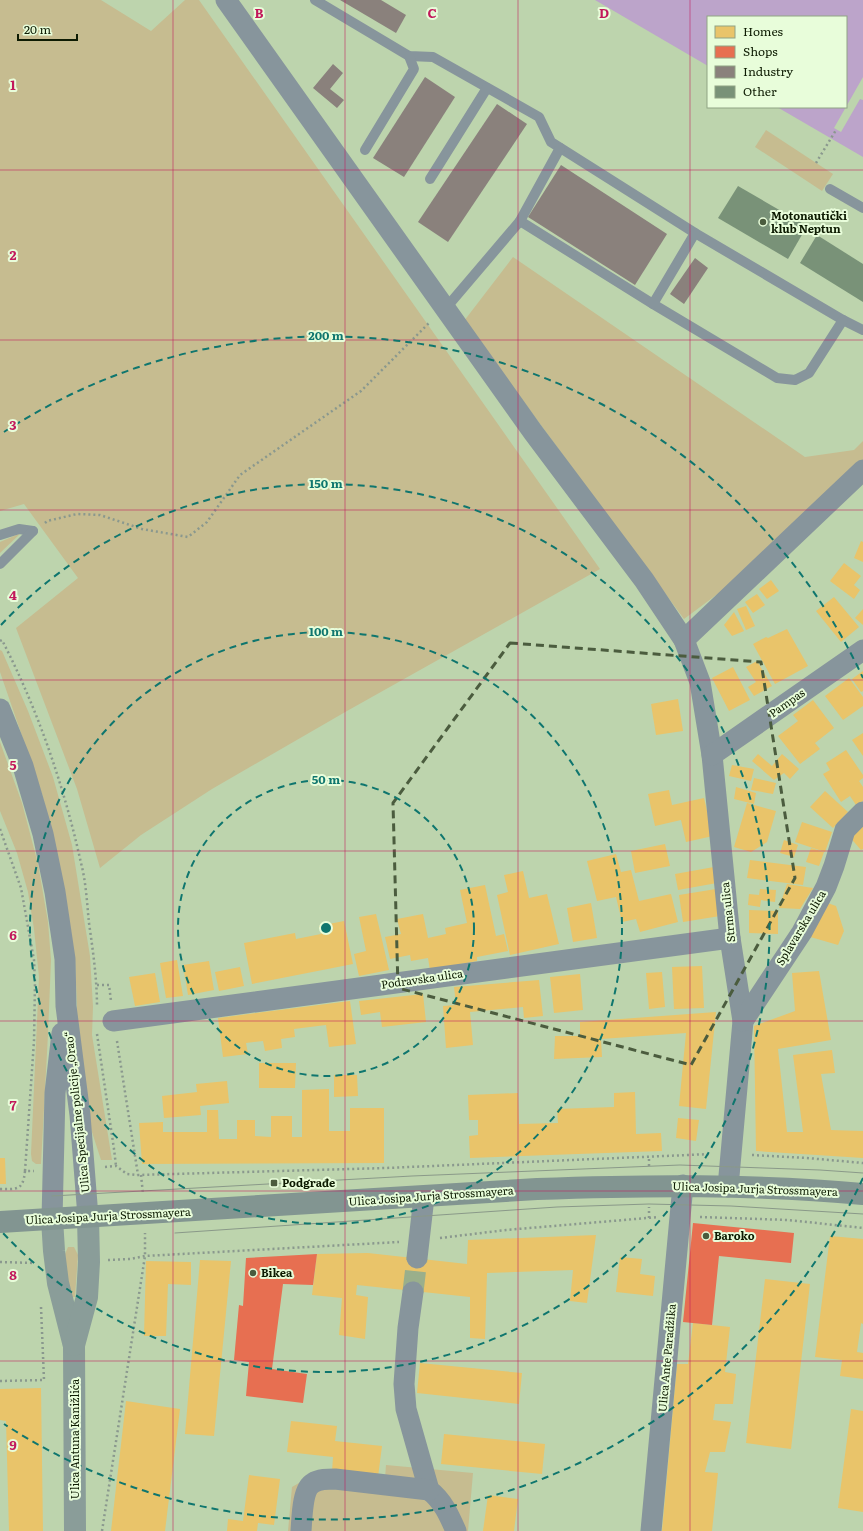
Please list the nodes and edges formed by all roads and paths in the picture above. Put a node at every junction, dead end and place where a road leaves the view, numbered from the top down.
1 (226, 0) edge
2 (315, 0) edge
3 (409, 56) junction
4 (487, 88) junction
5 (836, 130) dead end
6 (560, 148) junction
7 (365, 150) dead end
8 (816, 163) dead end
9 (430, 179) dead end
10 (830, 189) dead end
11 (863, 208) edge
12 (520, 221) junction
13 (695, 233) junction
14 (652, 304) junction
15 (446, 308) junction
16 (843, 320) junction
17 (863, 330) edge
18 (863, 470) edge
19 (33, 531) junction
20 (0, 535) edge
21 (0, 564) edge
22 (684, 640) junction
23 (863, 650) edge
24 (0, 709) edge
25 (712, 755) junction
26 (863, 812) edge
27 (0, 830) edge
28 (730, 938) junction
29 (97, 985) dead end
30 (66, 1006) junction
31 (743, 1020) junction
32 (114, 1021) junction
33 (730, 1154) junction
34 (863, 1163) edge
35 (84, 1167) junction
36 (53, 1169) junction
37 (25, 1171) junction
38 (138, 1175) junction
39 (142, 1175) junction
40 (683, 1185) junction
41 (728, 1186) junction
42 (0, 1189) edge
43 (863, 1194) edge
44 (424, 1197) junction
45 (144, 1214) junction
46 (680, 1216) junction
47 (88, 1217) junction
48 (52, 1219) junction
49 (0, 1222) edge
50 (863, 1228) edge
51 (418, 1249) junction
52 (145, 1256) junction
53 (0, 1262) edge
54 (55, 1262) junction
55 (89, 1262) junction
56 (413, 1292) tunnel mouth
57 (41, 1301) dead end
58 (74, 1346) junction
59 (0, 1381) edge
60 (429, 1490) junction
61 (75, 1531) edge
62 (102, 1531) edge
63 (301, 1531) edge
64 (456, 1531) edge
65 (651, 1531) edge

1 - 15 street, Strma ulica
2 - 3 lane
3 - 4 lane
3 - 7 lane
4 - 6 lane
4 - 9 lane
5 - 8 path
6 - 12 lane
6 - 13 lane
10 - 11 lane
12 - 14 lane
12 - 15 lane
13 - 14 lane
13 - 16 lane
14 - 16 lane
15 - 19 path
15 - 22 street, Strma ulica
16 - 17 lane
18 - 22 street
19 - 20 lane
19 - 21 lane
22 - 25 street, Strma ulica
23 - 25 street, Pampas
24 - 30 street, Ulica Specijalne policije „Orao“
25 - 28 street, Strma ulica
26 - 31 street, Splavarska ulica
27 - 37 path
28 - 31 street, Strma ulica
28 - 32 street, Podravska ulica
29 - 32 path
30 - 35 street, Ulica Specijalne policije „Orao“
30 - 36 street, Ulica Specijalne policije „Orao“
31 - 33 street, Strma ulica
32 - 38 path
33 - 34 path
33 - 39 path
33 - 41 street, Strma ulica
35 - 38 path
35 - 47 street, Ulica Specijalne policije „Orao“
36 - 37 path
36 - 48 street, Ulica Specijalne policije „Orao“
37 - 42 path
38 - 39 path
39 - 45 path
40 - 41 main road, Ulica Josipa Jurja Strossmayera
40 - 44 main road, Ulica Josipa Jurja Strossmayera
40 - 46 street, Ulica Ante Paradžika
41 - 43 main road, Ulica Josipa Jurja Strossmayera
44 - 45 main road, Ulica Josipa Jurja Strossmayera
44 - 51 street
45 - 47 main road, Ulica Josipa Jurja Strossmayera
45 - 52 path
46 - 50 path
46 - 51 path
46 - 65 street, Ulica Ante Paradžika
47 - 48 main road, Ulica Josipa Jurja Strossmayera
47 - 55 main road, Ulica Antuna Kanižlića
48 - 49 main road, Ulica Josipa Jurja Strossmayera
48 - 54 main road, Ulica Antuna Kanižlića
51 - 52 path
52 - 55 path
52 - 62 path
53 - 54 path
54 - 58 main road, Ulica Antuna Kanižlića
55 - 58 main road, Ulica Antuna Kanižlića
56 - 60 street
57 - 59 path
58 - 61 main road, Ulica Antuna Kanižlića
60 - 63 street
60 - 64 street

